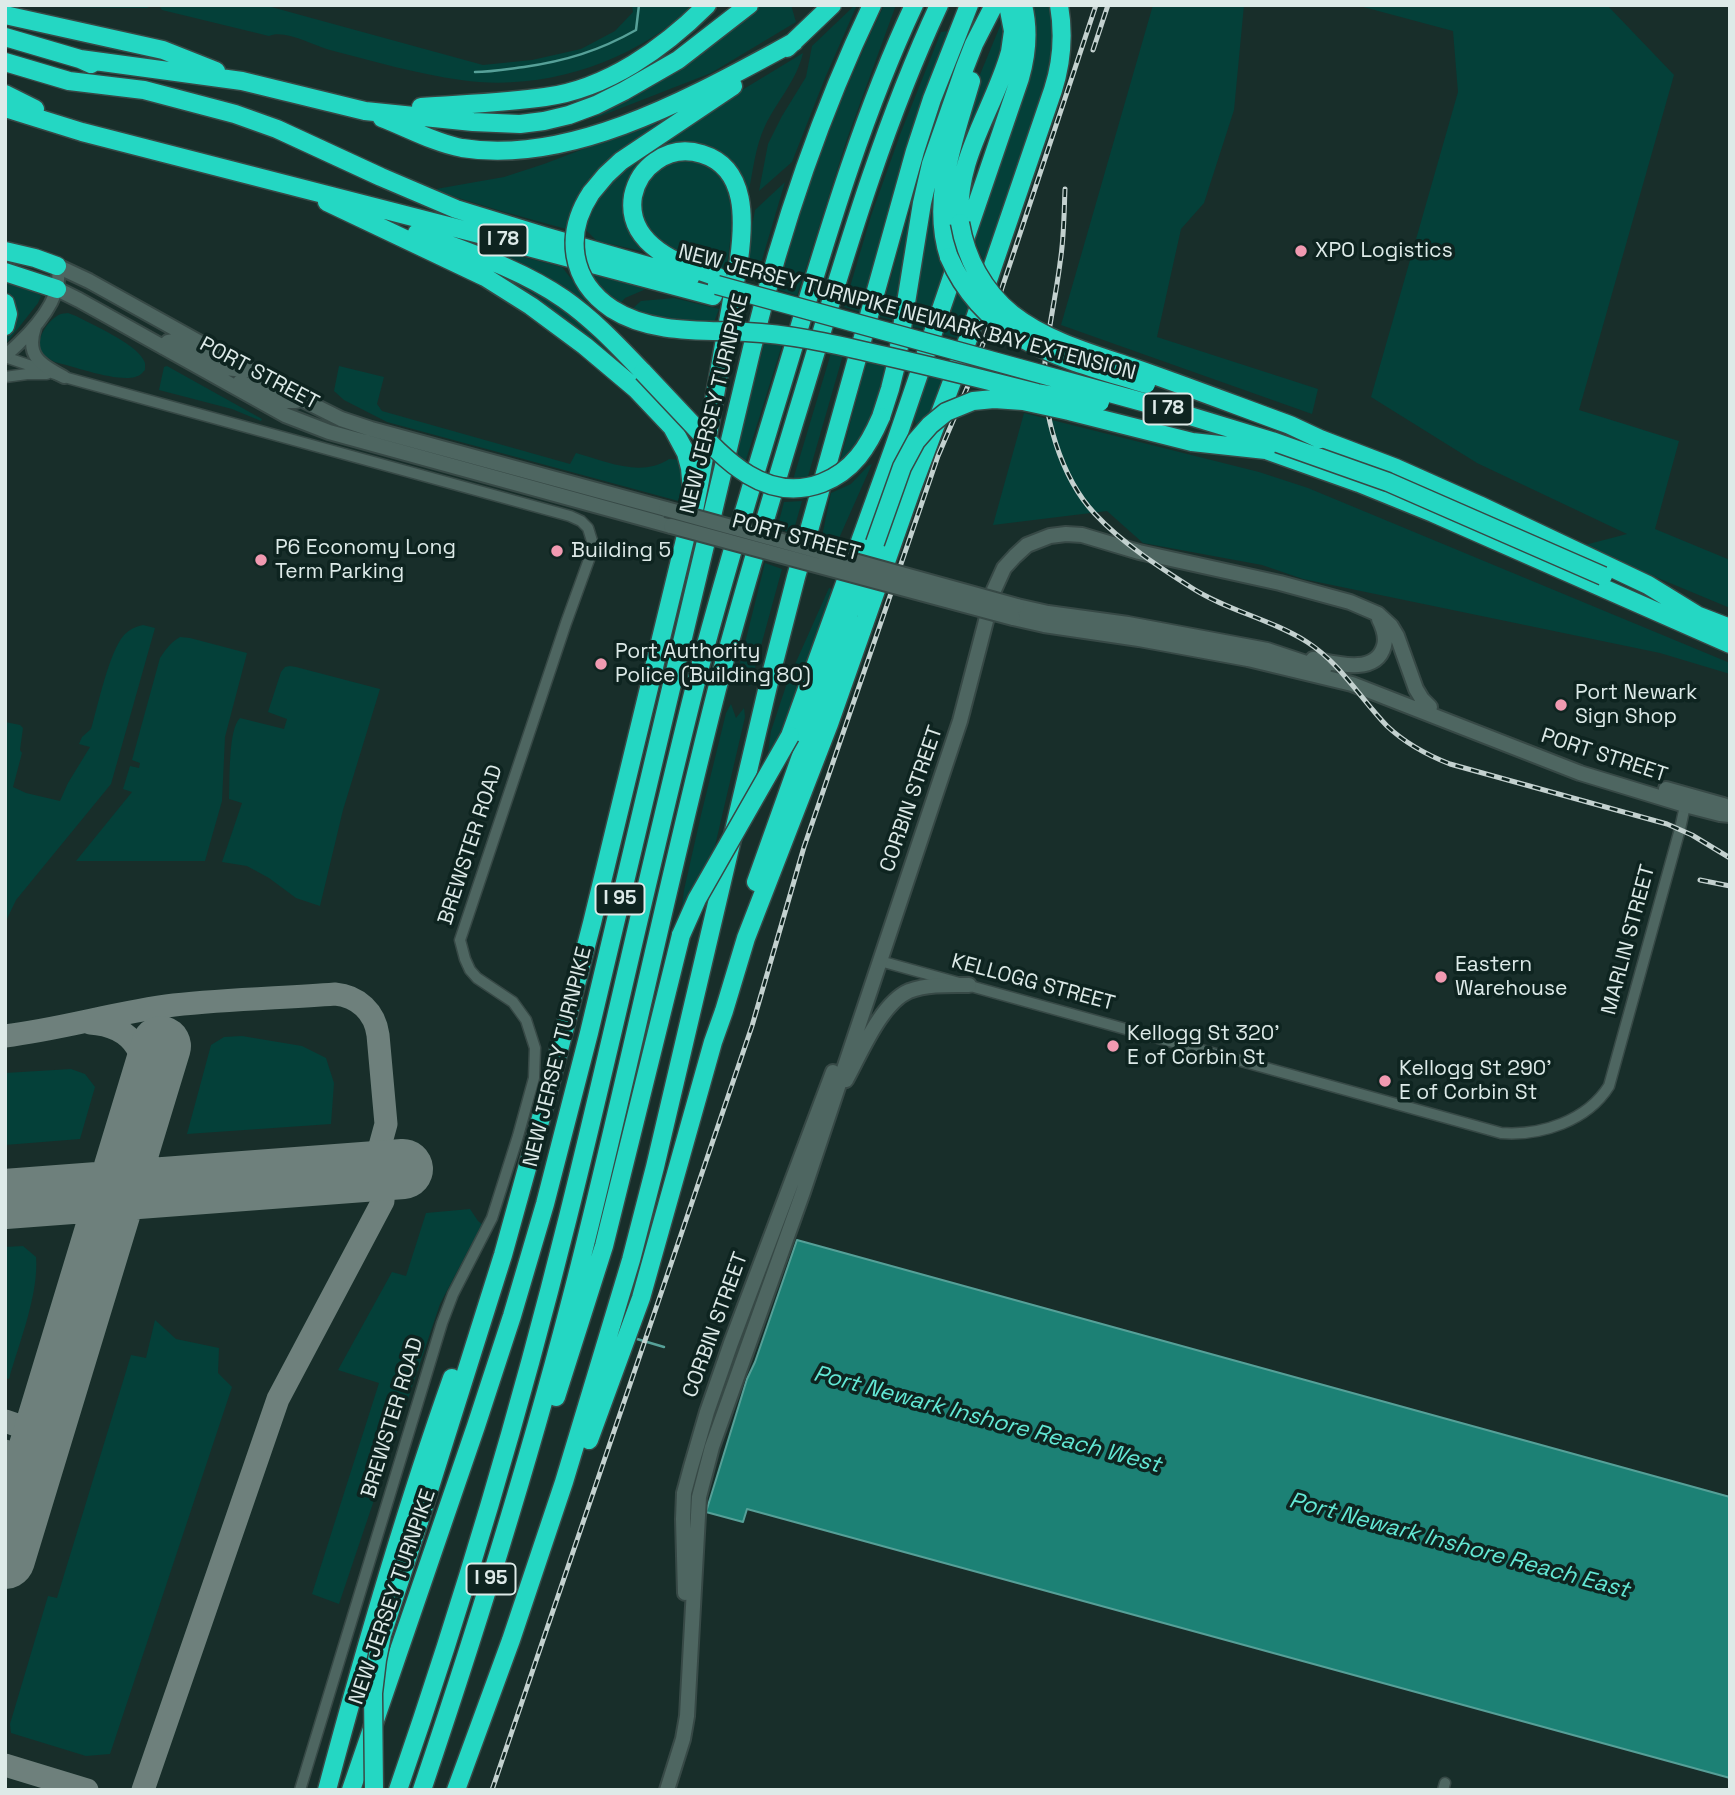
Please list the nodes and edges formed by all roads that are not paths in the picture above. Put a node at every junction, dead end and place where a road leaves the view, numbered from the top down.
1 (707, 5) edge
2 (749, 5) edge
3 (832, 5) edge
4 (872, 5) edge
5 (914, 5) edge
6 (939, 5) edge
7 (969, 5) edge
8 (1008, 5) edge
9 (1023, 5) edge
10 (1059, 5) edge
11 (992, 10) edge
12 (5, 15) edge
13 (5, 37) edge
14 (794, 42) junction
15 (80, 59) junction
16 (5, 62) edge
17 (242, 81) junction
18 (144, 90) junction
19 (5, 94) edge
20 (5, 108) edge
21 (365, 111) junction
22 (5, 120) edge
23 (82, 132) junction
24 (293, 186) junction
25 (5, 251) edge
26 (57, 266) junction
27 (5, 272) edge
28 (716, 286) junction
29 (57, 289) junction
30 (5, 303) edge
31 (36, 325) junction
32 (5, 326) edge
33 (163, 347) junction
34 (5, 357) edge
35 (249, 370) junction
36 (5, 377) edge
37 (64, 377) junction
38 (222, 380) junction
39 (305, 401) junction
40 (1100, 402) junction
41 (1320, 439) junction
42 (1266, 450) junction
43 (679, 527) junction
44 (1600, 582) junction
45 (1371, 610) junction
46 (1015, 612) junction
47 (1700, 617) junction
48 (848, 618) junction
49 (1730, 628) edge
50 (1730, 644) edge
51 (1266, 649) junction
52 (1348, 680) junction
53 (1430, 707) junction
54 (1470, 727) junction
55 (790, 736) junction
56 (1686, 800) junction
57 (1730, 808) edge
58 (1730, 815) edge
59 (880, 961) junction
60 (969, 985) junction
61 (855, 1032) junction
62 (713, 1042) junction
63 (1609, 1086) joint
64 (829, 1112) junction
65 (513, 1214) junction
66 (564, 1482) junction
67 (519, 1484) junction
68 (692, 1646) junction
69 (300, 1790) edge
70 (327, 1790) edge
71 (351, 1790) edge
72 (374, 1790) edge
73 (398, 1790) edge
74 (422, 1790) edge
75 (456, 1790) edge
76 (667, 1790) edge

1 - 21 highway
2 - 21 highway
3 - 14 highway
4 - 71 highway, NEW JERSEY TURNPIKE / I 95
5 - 73 highway, I 95
6 - 67 highway, I 95
7 - 66 highway, I 95
8 - 41 highway, bridge
9 - 55 highway
10 - 62 highway
11 - 24 highway, bridge
11 - 41 highway, bridge
12 - 17 highway
13 - 15 highway, I 78
14 - 21 highway
14 - 40 highway, bridge
15 - 17 highway
15 - 18 highway, I 78
16 - 18 highway, I 78
17 - 18 highway
17 - 21 highway
18 - 28 highway, NEW JERSEY TURNPIKE NEWARK BAY EXTENSION / I 78
19 - 23 highway, I 78
20 - 23 highway
22 - 23 highway, I 78
23 - 24 highway, NEW JERSEY TURNPIKE NEWARK BAY EXTENSION / I 78
24 - 28 highway, NEW JERSEY TURNPIKE NEWARK BAY EXTENSION / I 78
24 - 43 highway
25 - 26 highway
26 - 29 street, BREWSTER ROAD
26 - 35 main road, PORT STREET
27 - 29 highway
28 - 40 highway, NEW JERSEY TURNPIKE NEWARK BAY EXTENSION / I 78, bridge
28 - 43 highway
28 - 44 highway, NEW JERSEY TURNPIKE NEWARK BAY EXTENSION / I 78, bridge
29 - 31 street, BREWSTER ROAD
29 - 33 main road, PORT STREET
30 - 32 highway
31 - 34 street, BREWSTER ROAD
31 - 37 street
33 - 35 main road
33 - 38 main road, PORT STREET
34 - 37 street, BREWSTER ROAD
35 - 39 main road, PORT STREET
36 - 37 street, BREWSTER ROAD
37 - 69 street, BREWSTER ROAD
38 - 39 main road
38 - 43 main road, PORT STREET
39 - 46 main road, PORT STREET, bridge
40 - 42 highway, NEW JERSEY TURNPIKE NEWARK BAY EXTENSION / I 78, bridge
41 - 47 highway
42 - 44 highway, NEW JERSEY TURNPIKE NEWARK BAY EXTENSION / I 78
42 - 48 highway, bridge
43 - 46 main road, PORT STREET, bridge
43 - 65 highway
44 - 47 highway, NEW JERSEY TURNPIKE NEWARK BAY EXTENSION / I 78
44 - 50 highway, NEW JERSEY TURNPIKE NEWARK BAY EXTENSION / I 78
45 - 51 main road
45 - 53 main road
45 - 59 main road, CORBIN STREET
46 - 51 main road, PORT STREET
46 - 52 main road, PORT STREET
47 - 49 highway, NEW JERSEY TURNPIKE NEWARK BAY EXTENSION / I 78
48 - 55 highway
48 - 62 highway
51 - 52 main road, PORT STREET
52 - 53 main road
52 - 54 main road
53 - 54 main road
54 - 56 main road, PORT STREET
55 - 67 highway, bridge
56 - 57 main road, PORT STREET
56 - 58 main road, PORT STREET
56 - 63 street, MARLIN STREET
59 - 60 street, KELLOGG STREET
59 - 61 main road, CORBIN STREET
60 - 63 street, KELLOGG STREET
60 - 64 main road
61 - 64 main road, CORBIN STREET
61 - 68 main road, CORBIN STREET
62 - 66 highway
64 - 68 main road, CORBIN STREET
65 - 70 highway
65 - 72 highway, bridge
66 - 75 highway, I 95
67 - 74 highway, I 95
68 - 76 main road, CORBIN STREET

